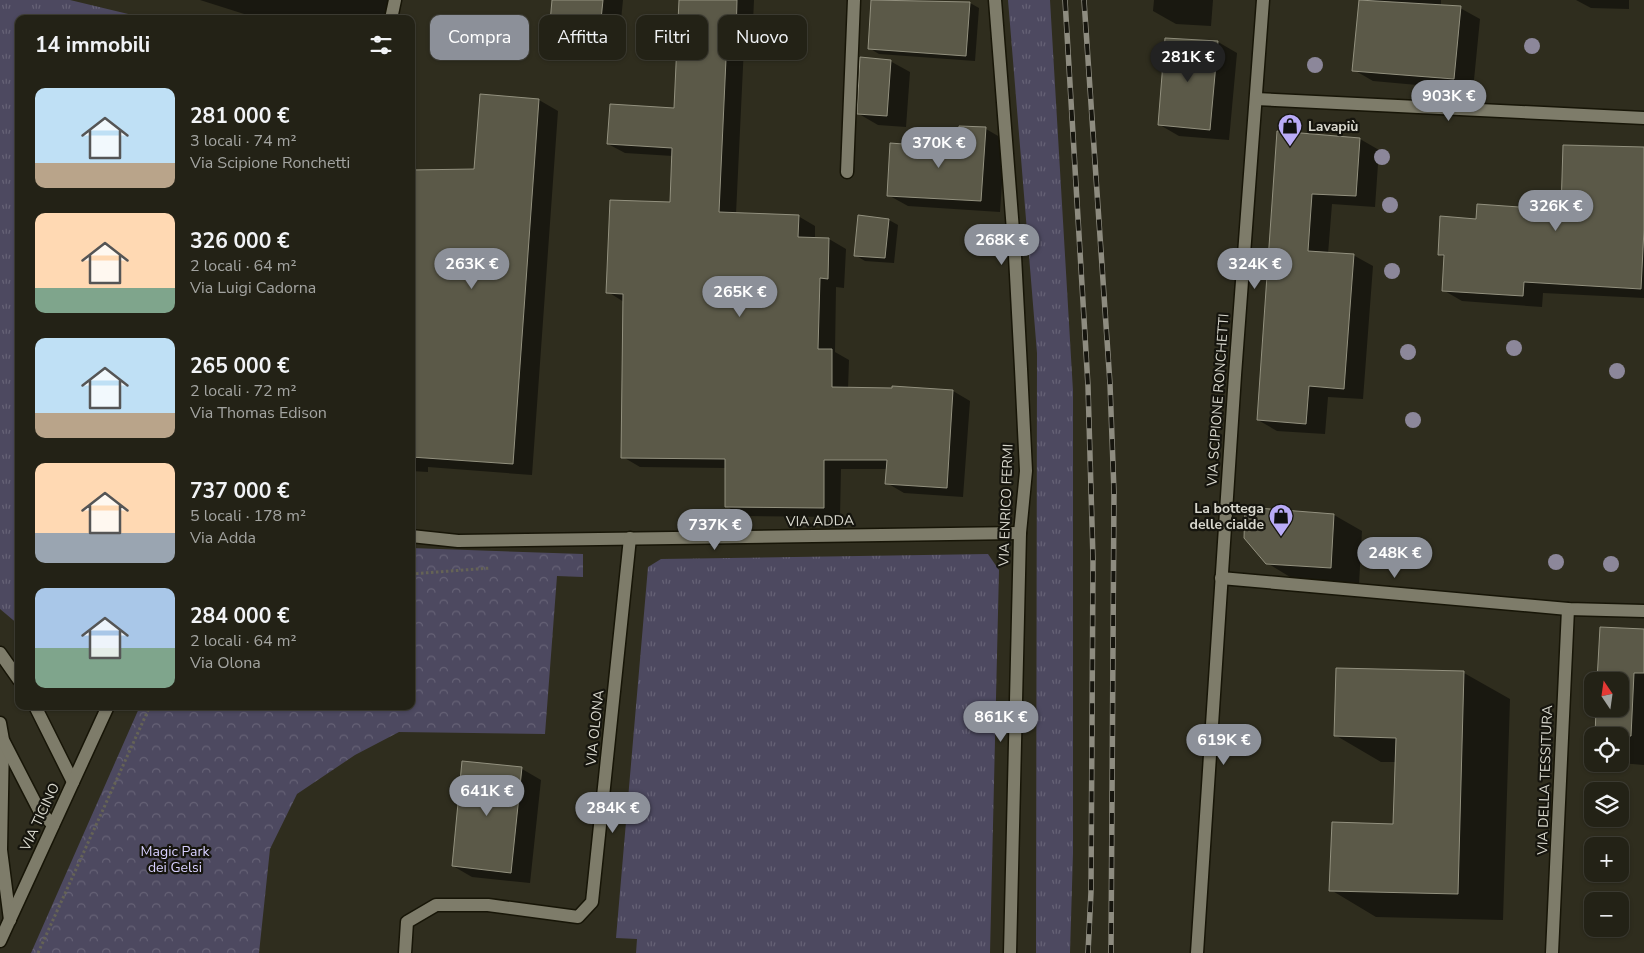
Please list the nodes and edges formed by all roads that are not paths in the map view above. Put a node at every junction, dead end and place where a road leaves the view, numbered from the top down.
1 (395, 0) edge
2 (854, 0) edge
3 (994, 0) edge
4 (1264, 0) edge
5 (392, 15) edge
6 (1256, 98) junction
7 (1644, 118) edge
8 (848, 172) dead end
9 (1020, 534) junction
10 (415, 536) edge
11 (630, 538) junction
12 (1221, 578) junction
13 (1568, 609) junction
14 (1644, 611) edge
15 (2, 655) edge
16 (15, 661) edge
17 (15, 674) edge
18 (37, 710) edge
19 (106, 710) edge
20 (0, 723) edge
21 (3, 740) junction
22 (73, 782) junction
23 (53, 825) junction
24 (10, 920) junction
25 (0, 941) edge
26 (405, 953) edge
27 (1010, 953) edge
28 (1198, 953) edge
29 (1552, 953) edge

1 - 5 street
2 - 8 street
3 - 9 street, VIA ENRICO FERMI
4 - 6 street, VIA SCIPIONE RONCHETTI
6 - 7 street
6 - 12 street, VIA SCIPIONE RONCHETTI
9 - 11 street, VIA ADDA
9 - 27 street, VIA ENRICO FERMI
10 - 11 street, VIA ADDA
11 - 26 street, VIA OLONA
12 - 13 street
12 - 28 street, VIA SCIPIONE RONCHETTI
13 - 14 street
13 - 29 street, VIA DELLA TESSITURA
15 - 16 street
15 - 17 street
18 - 22 street
19 - 22 street, VIA TICINO
20 - 21 street
21 - 23 street
21 - 24 street
22 - 23 street, VIA TICINO
23 - 24 street, VIA TICINO
24 - 25 street, VIA TICINO

